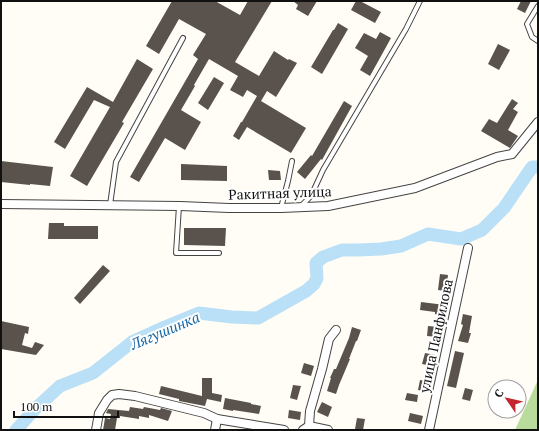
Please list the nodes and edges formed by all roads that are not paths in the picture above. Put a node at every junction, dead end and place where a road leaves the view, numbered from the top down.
1 (420, 1) edge
2 (538, 6) edge
3 (182, 38) dead end
4 (538, 41) edge
5 (538, 122) edge
6 (292, 161) dead end
7 (1, 204) edge
8 (110, 206) junction
9 (180, 206) junction
10 (300, 207) junction
11 (280, 208) junction
12 (468, 248) dead end
13 (219, 253) dead end
14 (336, 330) dead end
15 (216, 419) junction
16 (306, 428) edge
17 (96, 430) edge
18 (214, 430) edge
19 (284, 430) edge
20 (328, 430) edge
21 (429, 430) edge

1 - 10 lane
2 - 4 lane
3 - 8 lane
5 - 10 street, Ракитная улица
6 - 11 lane
7 - 8 street, Ракитная улица
8 - 9 street, Ракитная улица
9 - 11 street, Ракитная улица
9 - 13 lane
10 - 11 street, Ракитная улица
12 - 21 street, улица Панфилова
14 - 16 street
15 - 17 street
15 - 18 street
15 - 19 street
16 - 20 street

